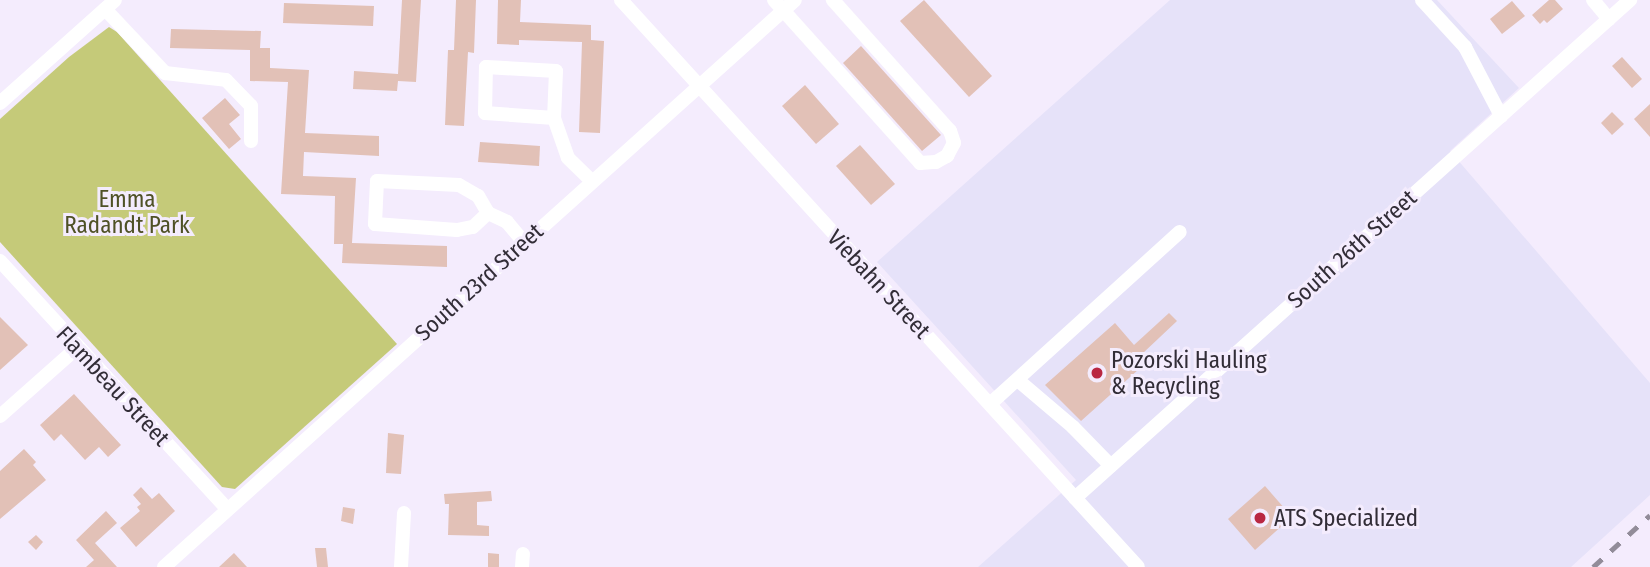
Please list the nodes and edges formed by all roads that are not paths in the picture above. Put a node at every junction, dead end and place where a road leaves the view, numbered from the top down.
1 (621, 0) edge
2 (795, 0) edge
3 (832, 0) edge
4 (1422, 0) edge
5 (1593, 0) edge
6 (1630, 0) edge
7 (110, 4) edge
8 (779, 5) edge
9 (1609, 19) junction
10 (698, 87) junction
11 (0, 103) edge
12 (1501, 116) junction
13 (554, 118) junction
14 (251, 141) dead end
15 (592, 181) junction
16 (488, 213) junction
17 (1180, 232) dead end
18 (524, 242) junction
19 (0, 261) edge
20 (78, 348) junction
21 (1019, 381) junction
22 (990, 404) junction
23 (0, 416) edge
24 (1111, 466) junction
25 (1075, 498) junction
26 (227, 509) junction
27 (404, 513) dead end
28 (164, 567) edge
29 (401, 567) edge
30 (1138, 567) edge

1 - 10 street, Viebahn Street
2 - 8 street, South 23rd Street
3 - 8 street
4 - 12 street
5 - 9 street
6 - 9 street, South 26th Street
7 - 11 street
7 - 14 street
8 - 10 street, South 23rd Street
9 - 12 street, South 26th Street
10 - 15 street, South 23rd Street
10 - 22 street, Viebahn Street
12 - 24 street, South 26th Street
13 - 13 street
13 - 15 street
15 - 18 street, South 23rd Street
16 - 16 street
16 - 18 street
17 - 21 street
18 - 26 street, South 23rd Street
19 - 20 street, Flambeau Street
20 - 23 street
20 - 26 street, Flambeau Street
21 - 22 street
21 - 24 street
22 - 25 street, Viebahn Street
24 - 25 street, South 26th Street
25 - 30 street, Viebahn Street
26 - 28 street, South 23rd Street
27 - 29 street

